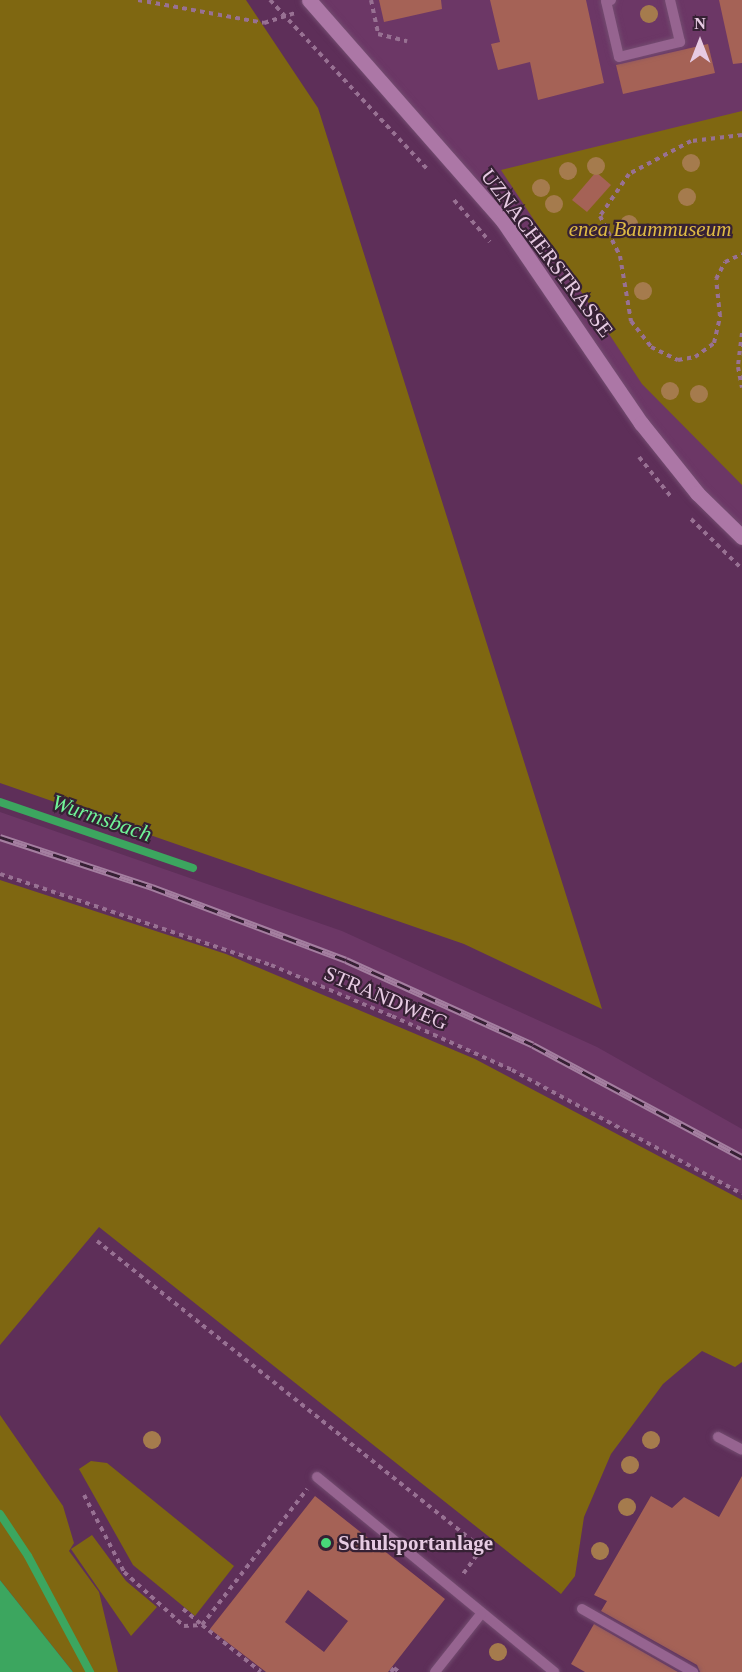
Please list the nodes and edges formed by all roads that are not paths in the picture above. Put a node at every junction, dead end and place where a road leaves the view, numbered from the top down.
1 (309, 0) edge
2 (611, 0) edge
3 (670, 0) edge
4 (742, 537) edge
5 (718, 1437) dead end
6 (742, 1450) edge
7 (316, 1477) road end
8 (582, 1610) dead end
9 (481, 1614) junction
10 (435, 1672) edge
11 (554, 1672) edge
12 (693, 1672) edge

1 - 4 main road, UZNACHERSTRASSE
2 - 3 lane
5 - 6 lane
7 - 9 lane
8 - 12 lane
9 - 10 lane
9 - 11 lane

